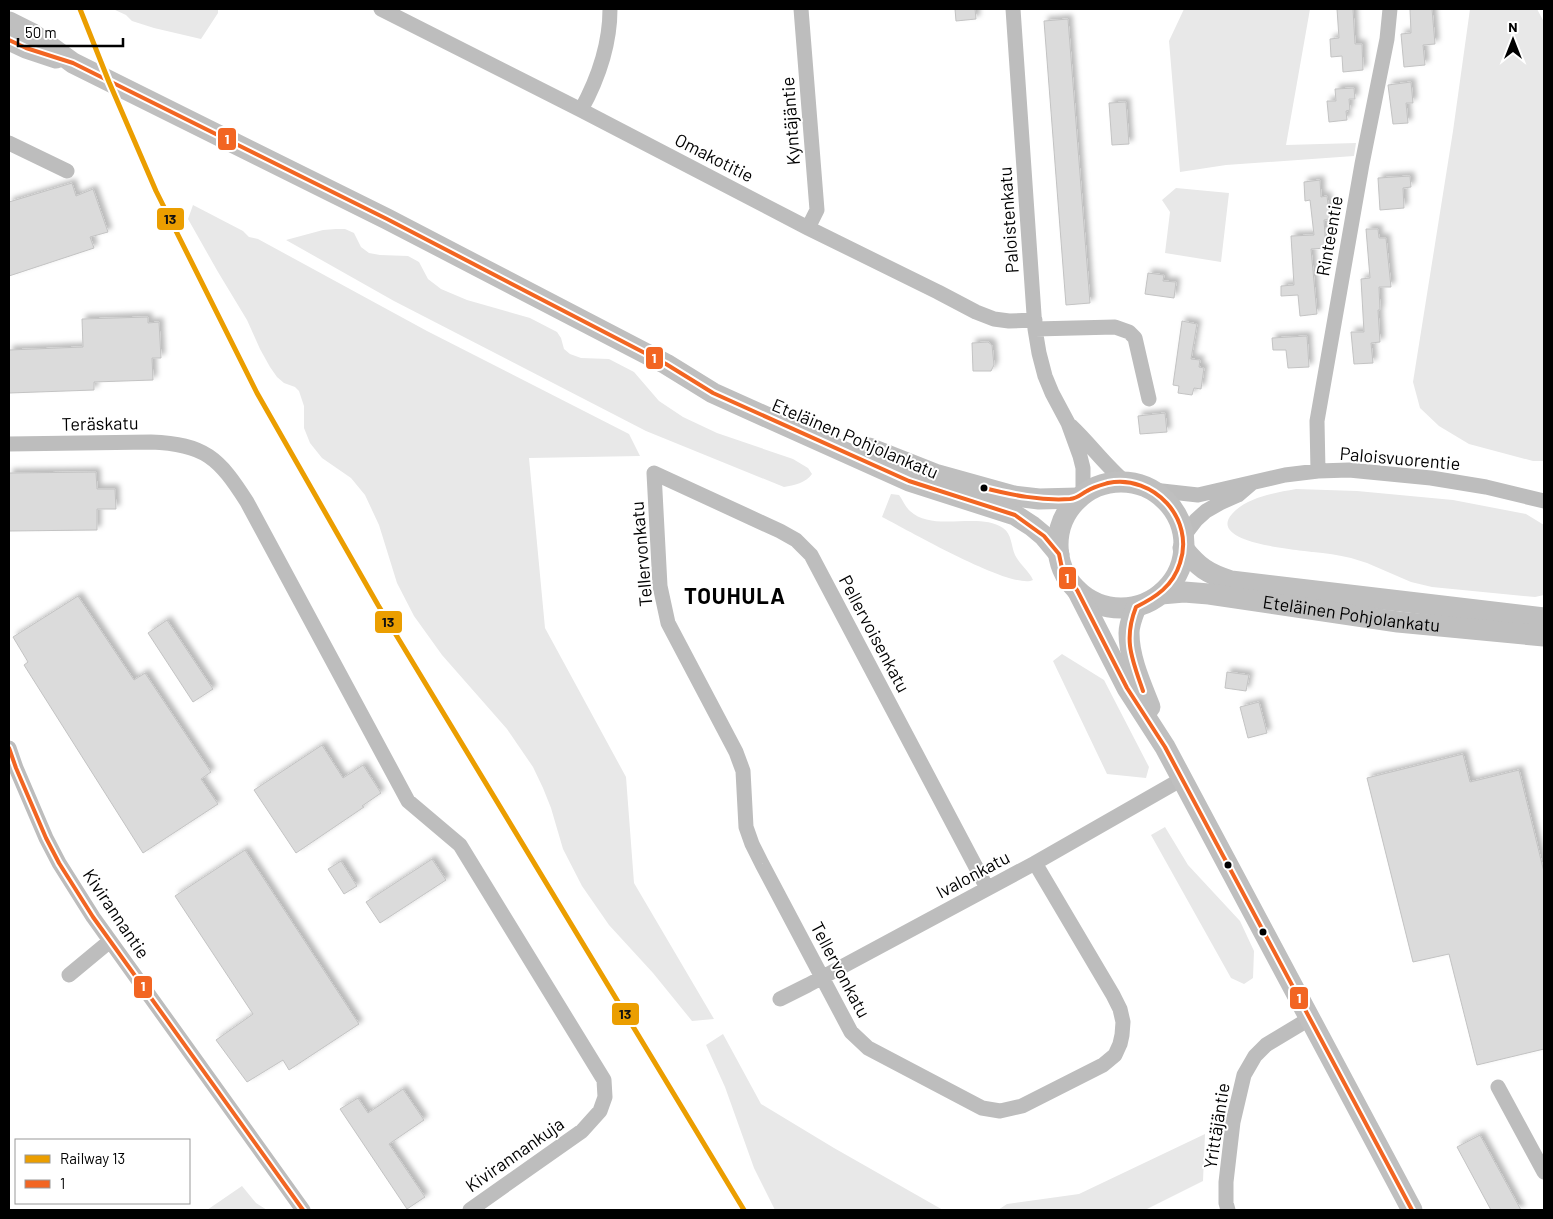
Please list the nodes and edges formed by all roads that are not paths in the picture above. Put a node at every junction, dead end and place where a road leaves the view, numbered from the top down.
1 (610, 9) edge
2 (801, 9) edge
3 (1013, 9) edge
4 (1390, 9) edge
5 (388, 10) edge
6 (9, 22) edge
7 (9, 40) edge
8 (73, 63) junction
9 (581, 110) junction
10 (9, 143) edge
11 (67, 171) dead end
12 (808, 228) junction
13 (1035, 324) junction
14 (666, 364) junction
15 (1150, 399) dead end
16 (1068, 423) junction
17 (9, 444) edge
18 (1318, 471) junction
19 (654, 473) joint
20 (1125, 482) junction
21 (1252, 483) junction
22 (1153, 490) junction
23 (1081, 495) junction
24 (1544, 501) edge
25 (1183, 542) junction
26 (1058, 554) junction
27 (1077, 590) junction
28 (1161, 594) junction
29 (1136, 607) junction
30 (1544, 618) edge
31 (1544, 636) edge
32 (1165, 747) junction
33 (9, 748) edge
34 (1182, 779) junction
35 (14, 781) edge
36 (1035, 863) junction
37 (987, 888) junction
38 (110, 941) junction
39 (69, 975) dead end
40 (822, 977) junction
41 (780, 999) dead end
42 (1309, 1019) junction
43 (1498, 1087) dead end
44 (582, 1131) joint
45 (1544, 1172) edge
46 (303, 1210) edge
47 (470, 1210) edge
48 (1228, 1210) edge
49 (1412, 1210) edge

1 - 9 street
2 - 12 street, Kyntäjäntie
3 - 13 street, Paloistenkatu
4 - 18 street, Rinteentie
5 - 9 street, Omakotitie
6 - 8 main road, Eteläinen Pohjolankatu
7 - 8 main road, Eteläinen Pohjolankatu
8 - 14 main road, Eteläinen Pohjolankatu
9 - 12 street, Omakotitie
10 - 11 street
12 - 13 street, Omakotitie
13 - 15 street, Omakotitie
13 - 16 street, Paloistenkatu
14 - 23 main road, Eteläinen Pohjolankatu
14 - 26 main road, Eteläinen Pohjolankatu
16 - 20 street, Paloistenkatu
16 - 23 street, Paloistenkatu
17 - 44 street, Teräskatu
18 - 21 street, Paloisvuorentie
18 - 24 street, Paloisvuorentie
19 - 37 street, Pellervoisenkatu
19 - 40 street, Tellervonkatu
20 - 22 main road
20 - 23 main road
21 - 22 street, Paloisvuorentie
21 - 25 street, Paloisvuorentie
22 - 25 main road
23 - 26 main road
25 - 28 main road
25 - 30 main road, Eteläinen Pohjolankatu
26 - 27 main road
27 - 29 main road
27 - 32 main road
28 - 29 main road
28 - 31 main road, Eteläinen Pohjolankatu
29 - 32 main road
32 - 34 main road
33 - 35 street, Kivirannantie
34 - 36 street, Ivalonkatu
34 - 42 main road
35 - 38 street, Kivirannantie
36 - 37 street, Ivalonkatu
36 - 40 street, Tellervonkatu
37 - 40 street, Ivalonkatu
38 - 39 street
38 - 46 street, Kivirannantie
40 - 41 street, Ivalonkatu
42 - 48 street, Yrittäjäntie
42 - 49 main road
43 - 45 street
44 - 47 street, Kivirannankuja

